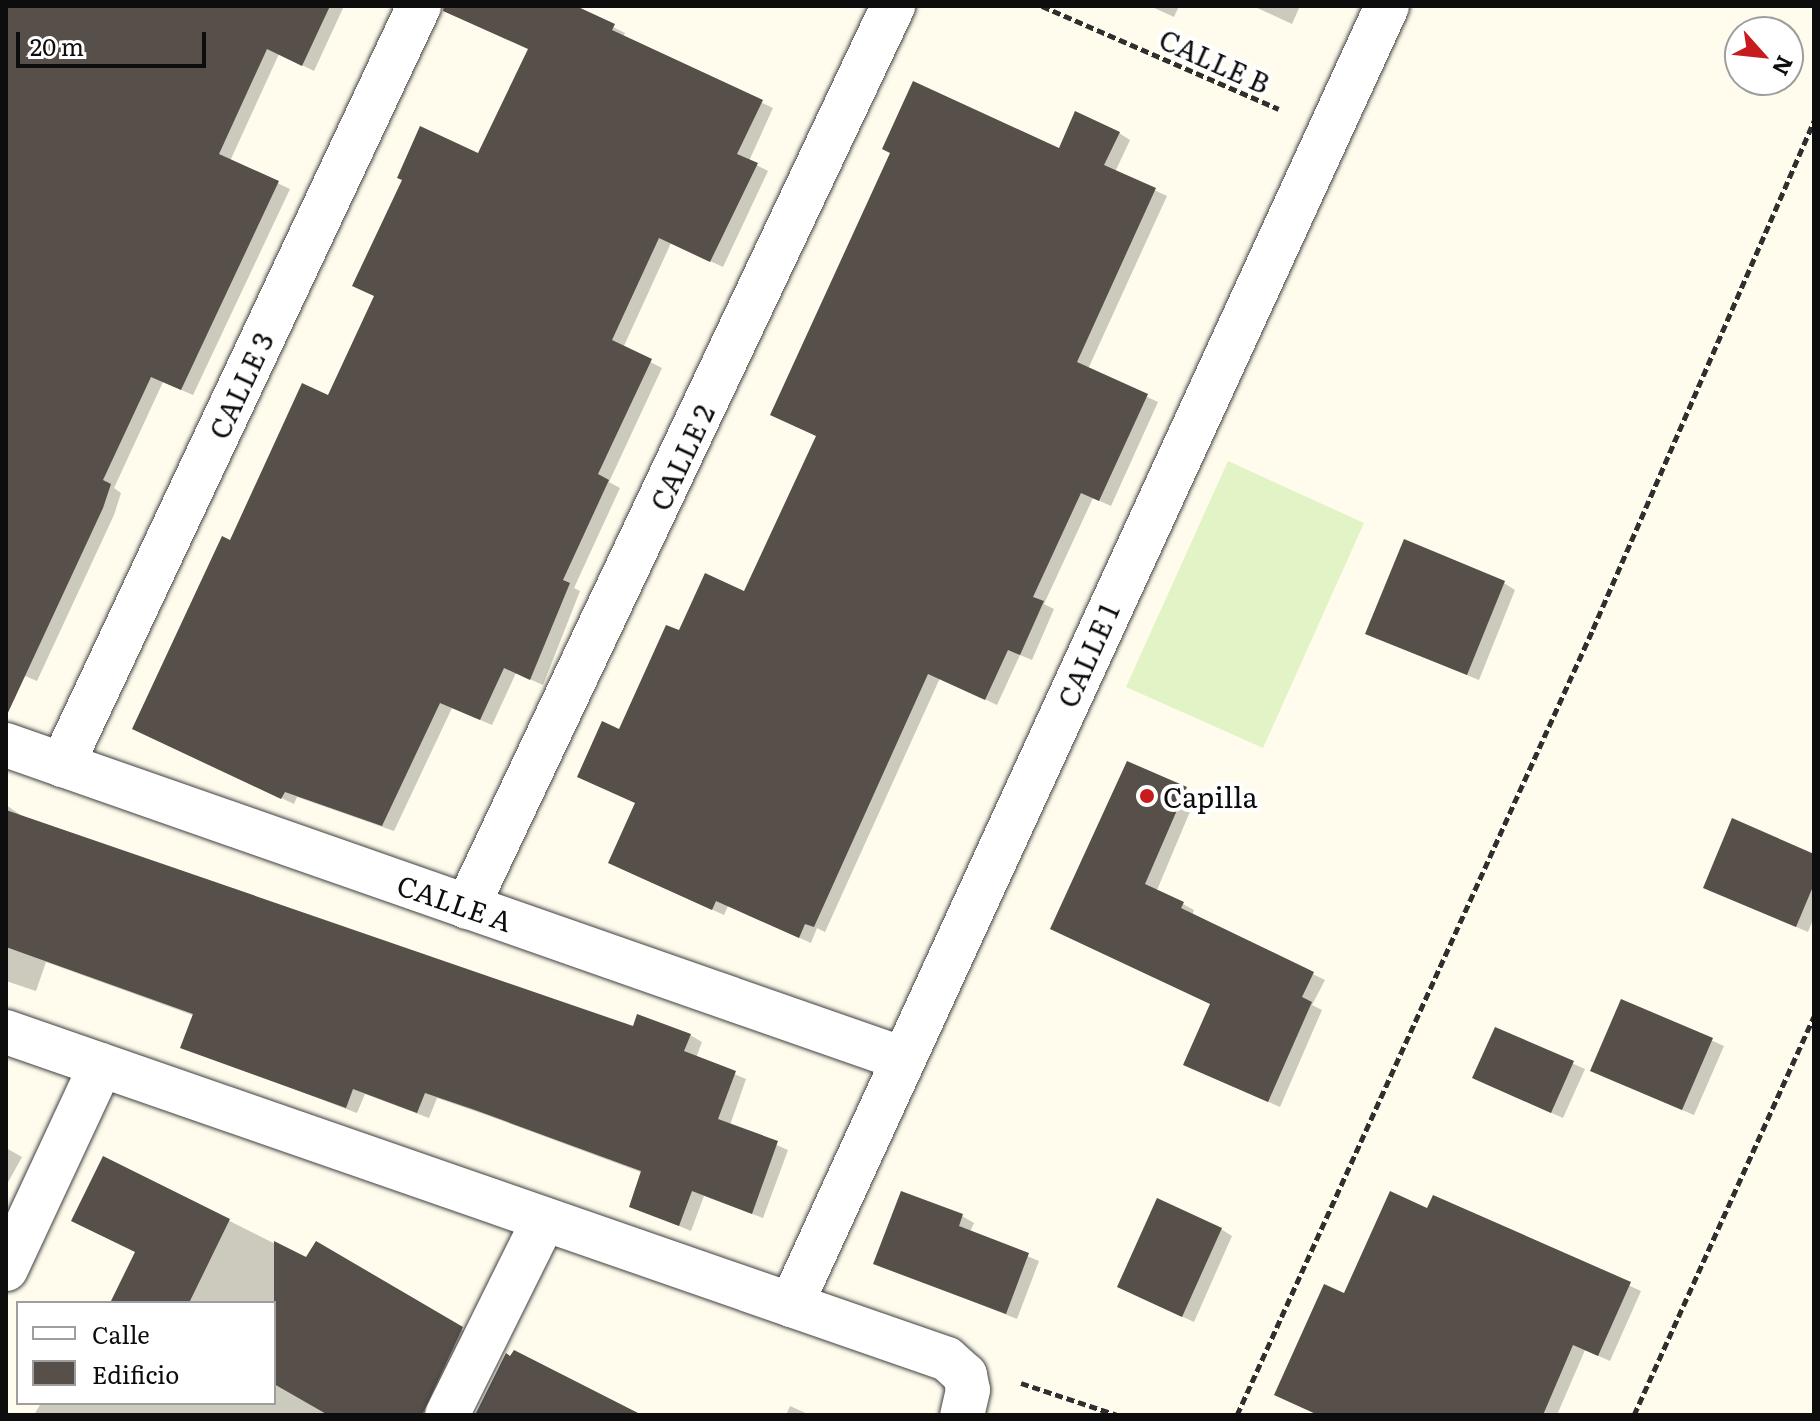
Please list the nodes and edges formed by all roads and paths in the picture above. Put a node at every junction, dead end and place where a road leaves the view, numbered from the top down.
1 (419, 6) edge
2 (893, 6) edge
3 (1042, 6) edge
4 (1387, 6) edge
5 (1814, 121) edge
6 (1329, 131) junction
7 (6, 745) edge
8 (62, 765) junction
9 (467, 907) junction
10 (1814, 1017) edge
11 (6, 1032) edge
12 (903, 1059) junction
13 (101, 1065) junction
14 (544, 1220) junction
15 (6, 1269) edge
16 (791, 1305) junction
17 (964, 1395) edge
18 (447, 1415) edge
19 (1117, 1415) edge
20 (1237, 1415) edge
21 (1634, 1415) edge

1 - 8 street, CALLE 3
2 - 9 street, CALLE 2
3 - 6 path, CALLE B
4 - 6 street, CALLE 1
5 - 20 path
6 - 12 street, CALLE 1
7 - 8 street, CALLE A
8 - 9 street, CALLE A
9 - 12 street, CALLE A
10 - 21 path
11 - 13 street
12 - 16 street, CALLE 1
13 - 14 street
13 - 15 street
14 - 16 street
14 - 18 street
16 - 17 street
17 - 19 path

